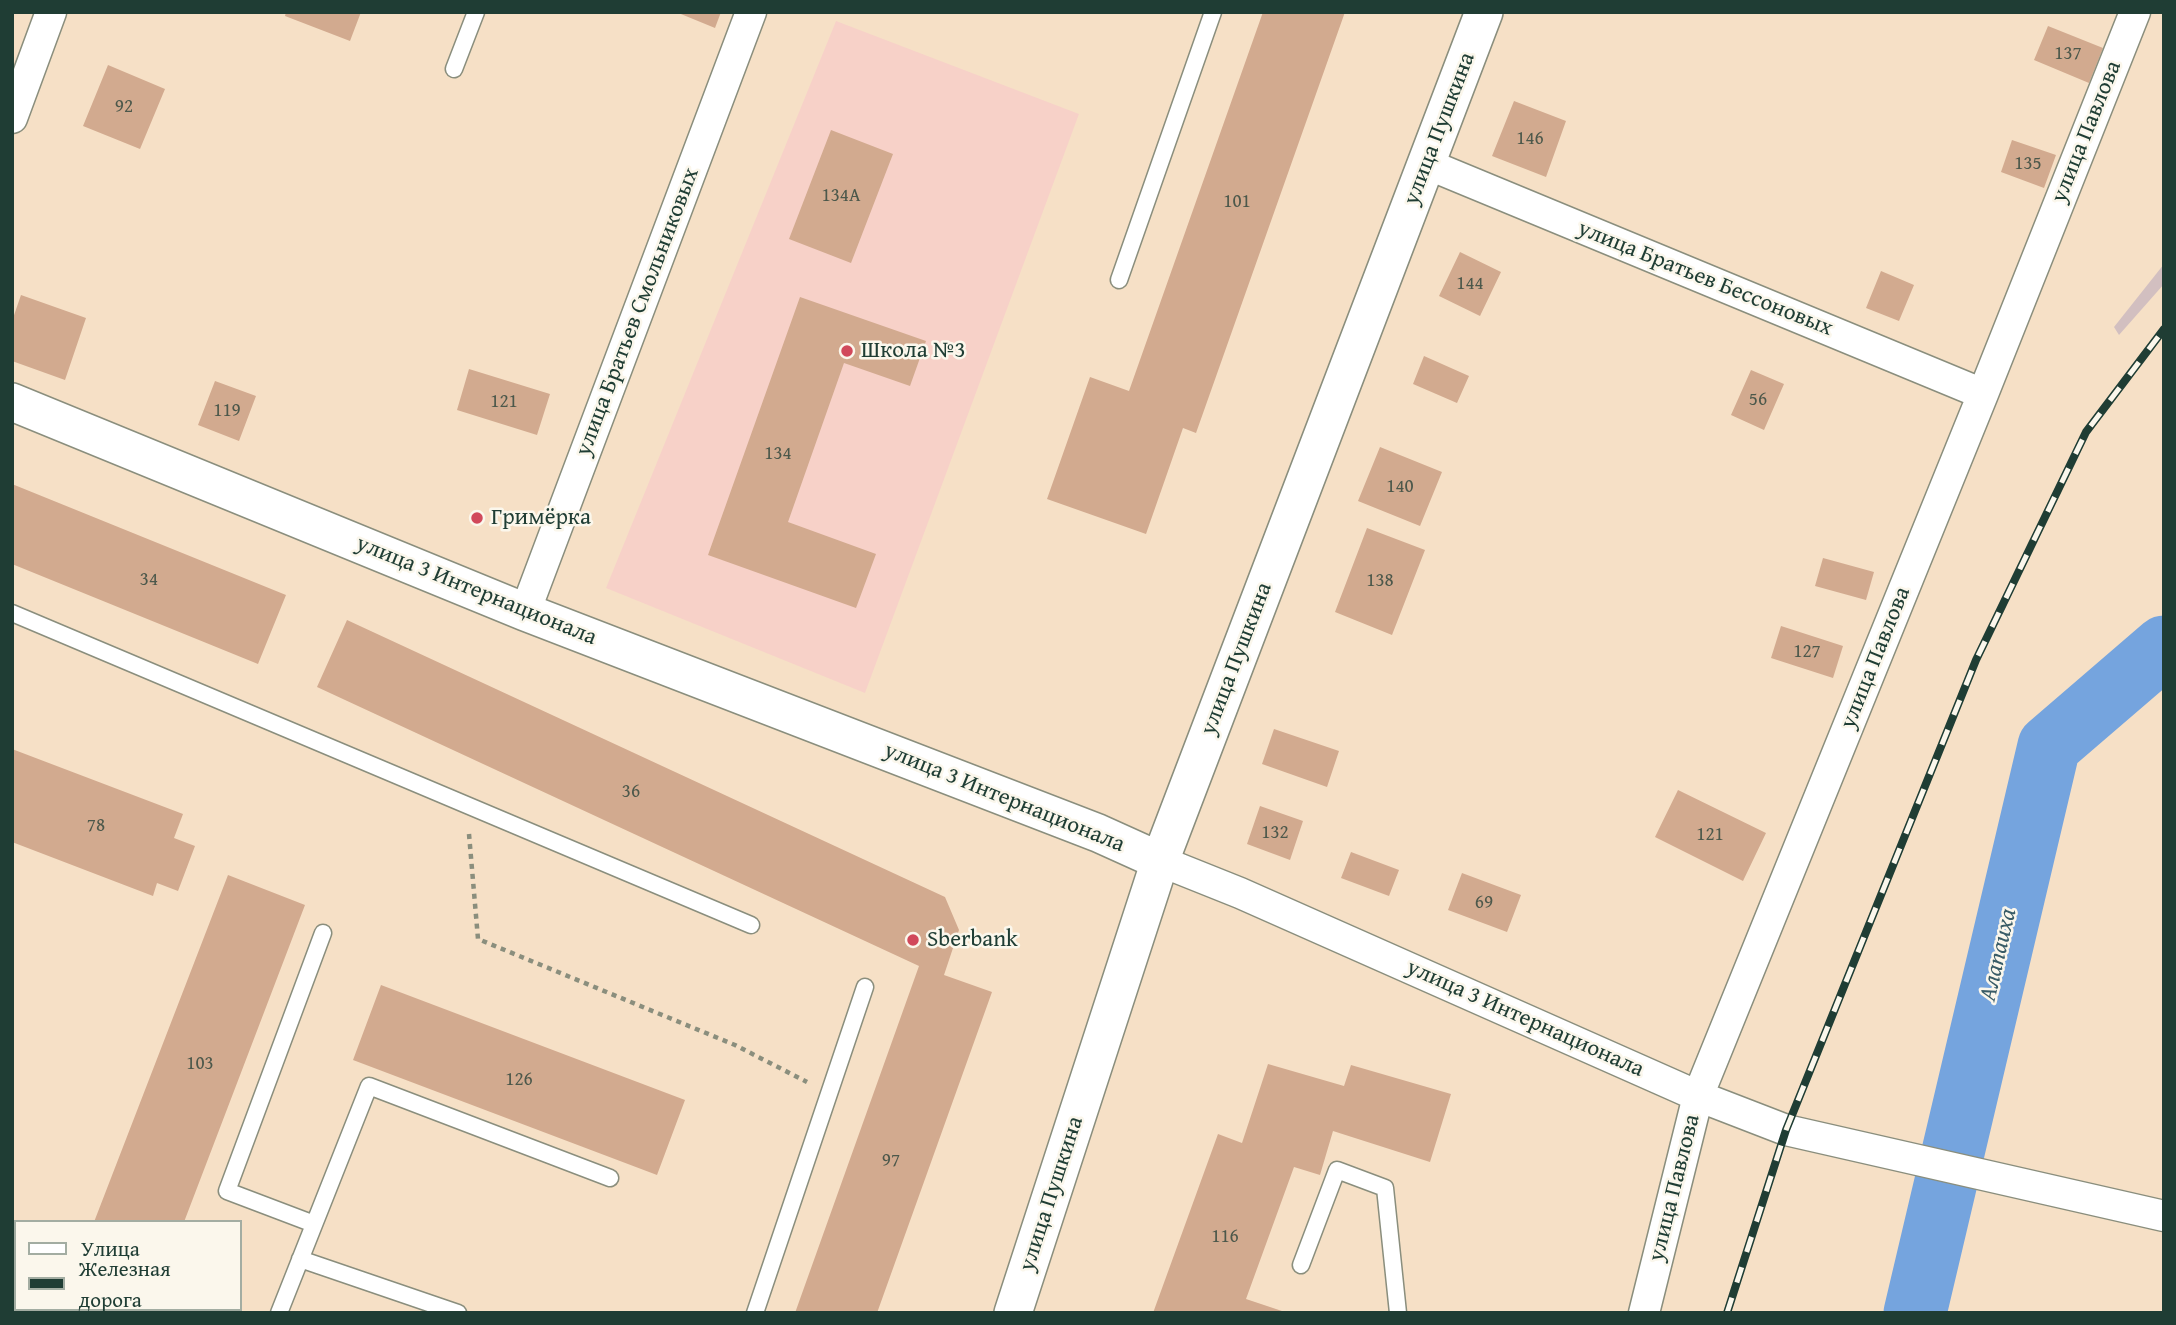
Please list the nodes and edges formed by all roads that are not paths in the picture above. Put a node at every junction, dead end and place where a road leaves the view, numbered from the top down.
1 (51, 12) edge
2 (476, 12) edge
3 (751, 12) edge
4 (1213, 12) edge
5 (1484, 12) edge
6 (2135, 12) edge
7 (454, 69) dead end
8 (12, 118) edge
9 (1427, 164) junction
10 (1119, 280) dead end
11 (1983, 394) junction
12 (12, 402) edge
13 (525, 612) junction
14 (12, 613) edge
15 (1160, 861) junction
16 (751, 925) dead end
17 (323, 933) dead end
18 (864, 987) dead end
19 (1698, 1096) junction
20 (610, 1178) dead end
21 (2164, 1216) edge
22 (314, 1224) junction
23 (300, 1259) junction
24 (1301, 1265) dead end
25 (279, 1313) edge
26 (458, 1313) edge
27 (755, 1313) edge
28 (1013, 1313) edge
29 (1398, 1313) edge
30 (1644, 1313) edge

1 - 8 street
2 - 7 lane
3 - 13 street, улица Братьев Смольниковых
4 - 10 lane
5 - 9 street, улица Пушкина
6 - 11 street, улица Павлова
9 - 11 street, улица Братьев Бессоновых
9 - 15 street, улица Пушкина
11 - 19 street, улица Павлова
12 - 13 street, улица 3 Интернационала
13 - 15 street, улица 3 Интернационала
14 - 16 lane
15 - 19 street, улица 3 Интернационала
15 - 28 street, улица Пушкина
17 - 22 lane
18 - 27 lane
19 - 21 street, улица 3 Интернационала
19 - 30 street, улица Павлова
20 - 22 lane
22 - 23 lane
23 - 25 lane
23 - 26 lane
24 - 29 lane

